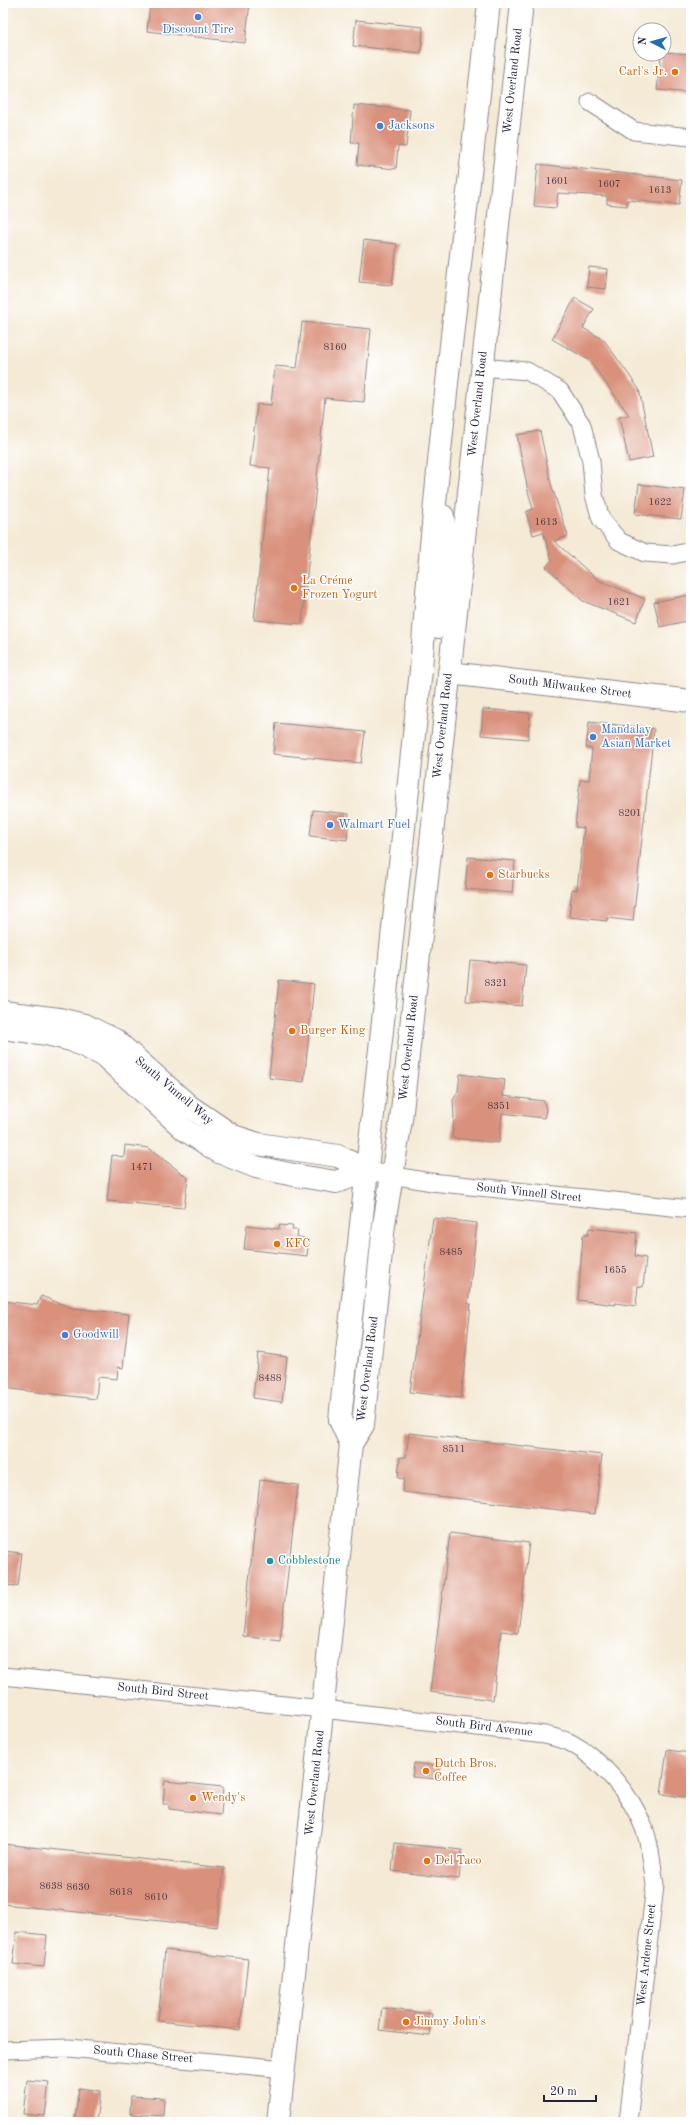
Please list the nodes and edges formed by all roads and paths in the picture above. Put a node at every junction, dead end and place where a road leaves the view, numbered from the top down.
1 (488, 3) edge
2 (522, 3) edge
3 (590, 102) dead end
4 (691, 137) edge
5 (465, 222) junction
6 (482, 367) junction
7 (445, 414) junction
8 (439, 465) junction
9 (691, 551) edge
10 (463, 553) junction
11 (421, 670) junction
12 (449, 673) junction
13 (691, 701) edge
14 (433, 825) junction
15 (3, 1012) edge
16 (3, 1028) edge
17 (368, 1171) junction
18 (391, 1175) junction
19 (691, 1209) edge
20 (351, 1444) junction
21 (3, 1676) edge
22 (323, 1709) junction
23 (625, 1793) joint
24 (3, 2050) edge
25 (284, 2069) junction
26 (278, 2122) edge
27 (628, 2122) edge

1 - 5 main road, West Overland Road
2 - 6 main road, West Overland Road
3 - 4 street
5 - 6 main road
5 - 7 main road, West Overland Road
6 - 9 street
6 - 10 main road, West Overland Road
7 - 8 main road, West Overland Road
7 - 10 main road
8 - 11 main road, West Overland Road
8 - 12 main road
10 - 12 main road, West Overland Road
11 - 14 main road
11 - 17 main road, West Overland Road
12 - 13 main road, South Milwaukee Street
12 - 14 main road, West Overland Road
14 - 18 main road, West Overland Road
15 - 17 main road, South Vinnell Way
16 - 17 main road, South Vinnell Way
17 - 18 street, South Vinnell Street
17 - 20 main road, West Overland Road
18 - 19 street, South Vinnell Street
18 - 20 main road, West Overland Road
20 - 22 main road, West Overland Road
21 - 22 street, South Bird Street
22 - 23 street, South Bird Avenue
22 - 25 main road, West Overland Road
23 - 27 street, West Ardene Street
24 - 25 street, South Chase Street
25 - 26 main road, West Overland Road

